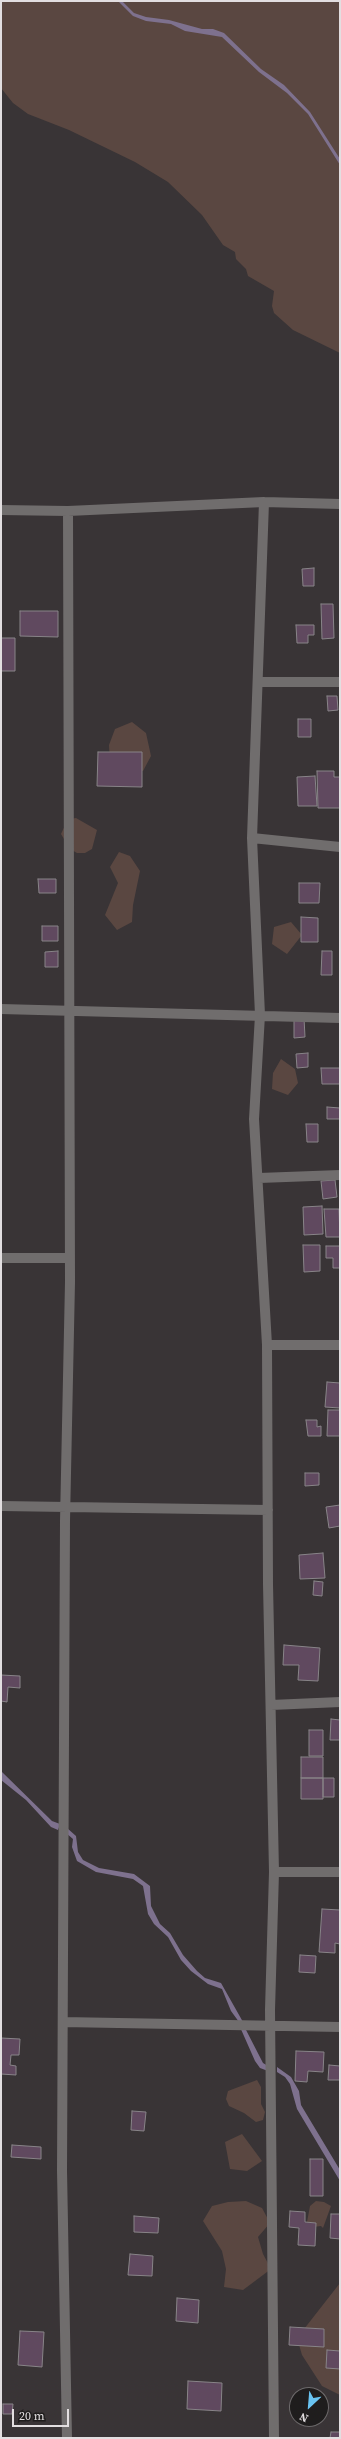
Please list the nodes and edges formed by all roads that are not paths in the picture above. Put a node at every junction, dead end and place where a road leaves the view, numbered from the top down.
1 (264, 502) junction
2 (340, 504) edge
3 (1, 510) edge
4 (68, 510) junction
5 (258, 682) junction
6 (340, 682) edge
7 (252, 838) junction
8 (340, 847) edge
9 (1, 1009) edge
10 (69, 1010) junction
11 (260, 1015) junction
12 (340, 1018) edge
13 (340, 1175) edge
14 (259, 1178) junction
15 (1, 1258) edge
16 (70, 1258) junction
17 (268, 1345) junction
18 (340, 1345) edge
19 (1, 1506) edge
20 (65, 1507) junction
21 (268, 1510) junction
22 (340, 1702) edge
23 (271, 1705) junction
24 (274, 1872) junction
25 (340, 1872) edge
26 (63, 2022) junction
27 (271, 2026) junction
28 (340, 2027) edge
29 (67, 2438) edge
30 (274, 2438) edge

1 - 2 street
1 - 4 street
1 - 5 street
3 - 4 street
4 - 10 street
5 - 6 street
5 - 7 street
7 - 8 street
7 - 11 street
9 - 10 street
10 - 11 street
10 - 16 street
11 - 12 street
11 - 14 street
13 - 14 street
14 - 17 street
15 - 16 street
16 - 20 street
17 - 18 street
17 - 21 street
19 - 20 street
20 - 21 street
20 - 26 street
21 - 23 street
22 - 23 street
23 - 24 street
24 - 25 street
24 - 27 street
26 - 27 street
26 - 29 street
27 - 28 street
27 - 30 street

